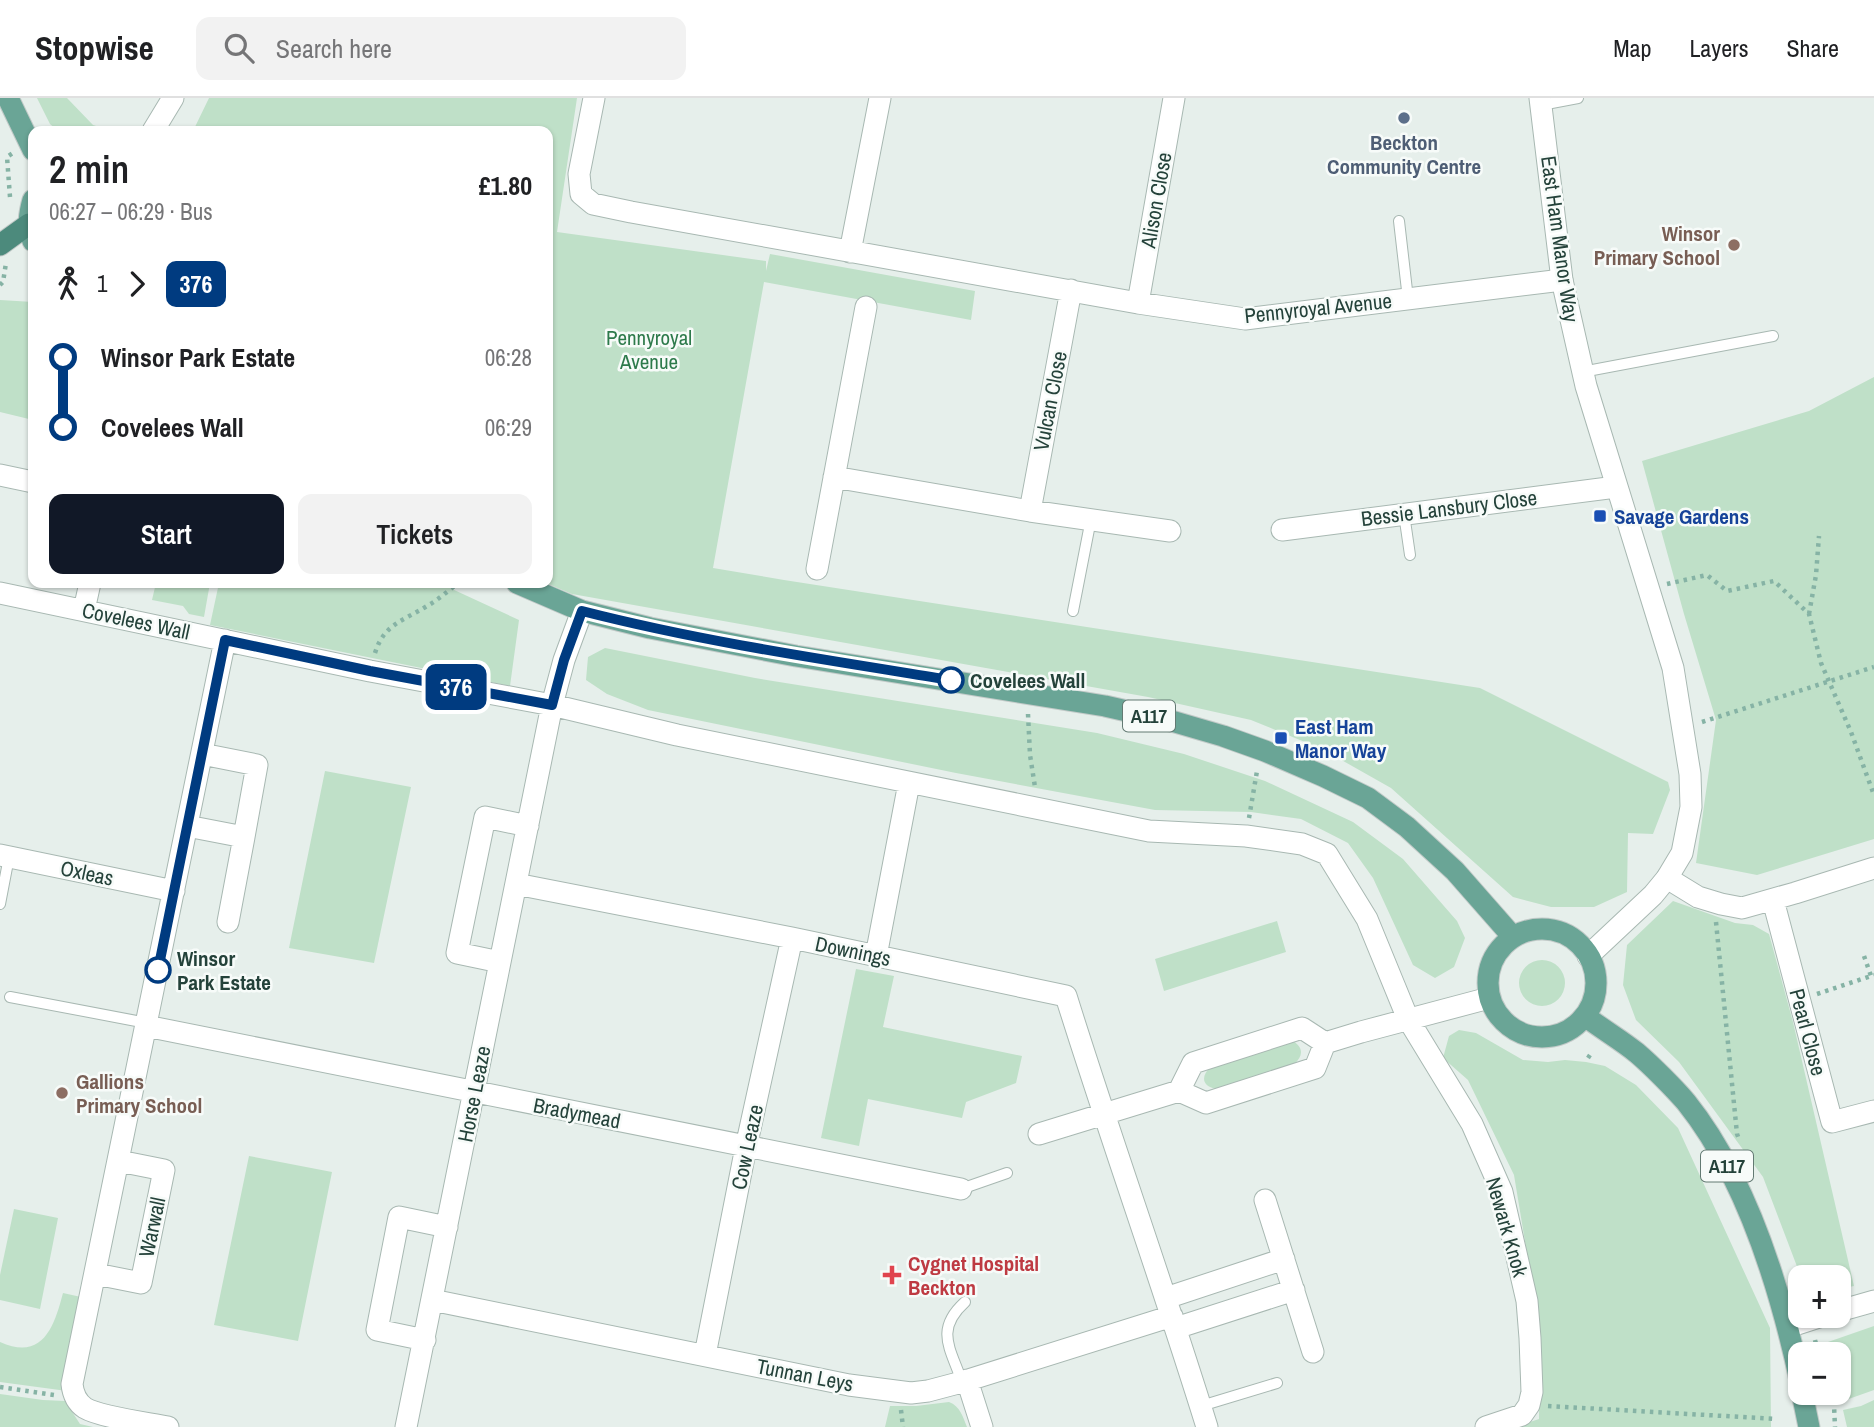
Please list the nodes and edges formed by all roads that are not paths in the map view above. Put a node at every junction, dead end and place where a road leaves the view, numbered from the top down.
1 (8, 98) edge
2 (173, 98) edge
3 (594, 98) edge
4 (880, 98) edge
5 (1174, 98) edge
6 (1578, 98) edge
7 (1541, 101) edge
8 (156, 126) edge
9 (28, 140) edge
10 (1399, 221) dead end
11 (28, 235) edge
12 (4, 250) edge
13 (850, 252) junction
14 (1562, 280) junction
15 (1071, 290) junction
16 (1408, 299) junction
17 (1138, 303) junction
18 (866, 307) dead end
19 (1773, 336) dead end
20 (1582, 372) junction
21 (0, 475) edge
22 (834, 477) junction
23 (28, 481) edge
24 (1616, 487) junction
25 (1030, 511) junction
26 (1404, 514) junction
27 (1091, 519) junction
28 (1282, 530) dead end
29 (1170, 531) dead end
30 (1409, 555) dead end
31 (817, 569) dead end
32 (88, 588) edge
33 (529, 588) edge
34 (0, 593) edge
35 (84, 610) junction
36 (582, 611) junction
37 (1073, 611) dead end
38 (225, 640) junction
39 (552, 705) junction
40 (202, 754) junction
41 (909, 783) junction
42 (187, 826) junction
43 (528, 826) junction
44 (244, 837) junction
45 (5, 856) edge
46 (1874, 868) edge
47 (1667, 878) junction
48 (516, 884) junction
49 (174, 891) junction
50 (1773, 900) junction
51 (0, 904) edge
52 (228, 922) dead end
53 (1513, 937) junction
54 (792, 938) junction
55 (876, 956) junction
56 (1588, 956) junction
57 (500, 962) junction
58 (10, 997) dead end
59 (1489, 998) junction
60 (1585, 1016) junction
61 (1408, 1019) junction
62 (147, 1025) junction
63 (1325, 1043) junction
64 (1178, 1091) junction
65 (474, 1092) junction
66 (1874, 1111) edge
67 (1103, 1115) junction
68 (1039, 1134) dead end
69 (747, 1147) junction
70 (119, 1161) junction
71 (1007, 1173) dead end
72 (961, 1189) joint
73 (1265, 1200) dead end
74 (447, 1227) junction
75 (1284, 1259) junction
76 (96, 1274) junction
77 (1294, 1290) junction
78 (432, 1300) junction
79 (1874, 1301) edge
80 (965, 1302) dead end
81 (1851, 1308) edge
82 (1171, 1314) junction
83 (1788, 1327) edge
84 (425, 1340) junction
85 (1313, 1352) dead end
86 (705, 1355) junction
87 (965, 1381) junction
88 (1277, 1383) dead end
89 (1804, 1405) edge
90 (1200, 1406) junction
91 (168, 1427) edge
92 (406, 1427) edge
93 (982, 1427) edge
94 (1207, 1427) edge
95 (1486, 1427) edge
96 (1809, 1427) edge

1 - 9 main road
2 - 8 street
3 - 13 street, Pennyroyal Avenue
4 - 13 street
5 - 17 street, Alison Close
6 - 7 lane
7 - 14 street, East Ham Manor Way
10 - 16 lane
11 - 12 highway
13 - 15 street, Pennyroyal Avenue
14 - 16 street, Pennyroyal Avenue
14 - 20 street, East Ham Manor Way
15 - 17 street, Pennyroyal Avenue
15 - 25 street, Vulcan Close
16 - 17 street, Pennyroyal Avenue
18 - 22 street
19 - 20 lane
20 - 24 street, East Ham Manor Way
21 - 23 street
22 - 25 street
22 - 31 street
24 - 26 street, Bessie Lansbury Close
24 - 47 street, East Ham Manor Way
25 - 27 street
26 - 28 street, Bessie Lansbury Close
26 - 30 lane
27 - 29 street
27 - 37 lane
32 - 35 street
33 - 36 main road, A117
34 - 35 street, Covelees Wall
35 - 38 street, Covelees Wall
36 - 39 street, Horse Leaze
36 - 53 main road, A117
38 - 39 street, Covelees Wall
38 - 40 street
39 - 41 street, Covelees Wall
39 - 43 street, Horse Leaze
40 - 42 street
40 - 44 street
41 - 55 street
41 - 61 street, Covelees Wall
42 - 44 street
42 - 49 street
43 - 48 street, Horse Leaze
43 - 57 street
44 - 52 street
45 - 49 street, Oxleas
45 - 51 lane
46 - 50 street
47 - 50 street
47 - 56 street, East Ham Manor Way
48 - 54 street, Downings
48 - 57 street, Horse Leaze
49 - 62 street
50 - 66 street, Pearl Close
53 - 56 main road
53 - 59 main road
54 - 55 street, Downings
54 - 69 street, Cow Leaze
55 - 67 street, Downings
56 - 60 main road
57 - 65 street, Horse Leaze
58 - 62 lane
59 - 60 main road
59 - 61 street
60 - 83 main road, A117
61 - 63 street
61 - 95 street, Newark Knok
62 - 65 street, Bradymead
62 - 70 street
63 - 64 street
63 - 64 street
64 - 67 street
65 - 69 street, Bradymead
65 - 74 street, Horse Leaze
67 - 68 street
67 - 82 street, Downings
69 - 72 street, Bradymead
69 - 86 street, Cow Leaze
70 - 76 street
70 - 76 street, Warwall
71 - 72 lane, Bradymead
73 - 75 street
74 - 78 street, Horse Leaze
74 - 84 street
75 - 77 street
75 - 82 street
76 - 91 street
77 - 82 street
77 - 85 street
78 - 84 street, Horse Leaze
78 - 86 street, Tunnan Leys
79 - 81 street
80 - 87 lane
82 - 87 street, Tunnan Leys
82 - 90 street, Downings
84 - 92 street, Horse Leaze
86 - 87 street, Tunnan Leys
87 - 93 street
88 - 90 lane
89 - 96 main road
90 - 94 street, Downings

